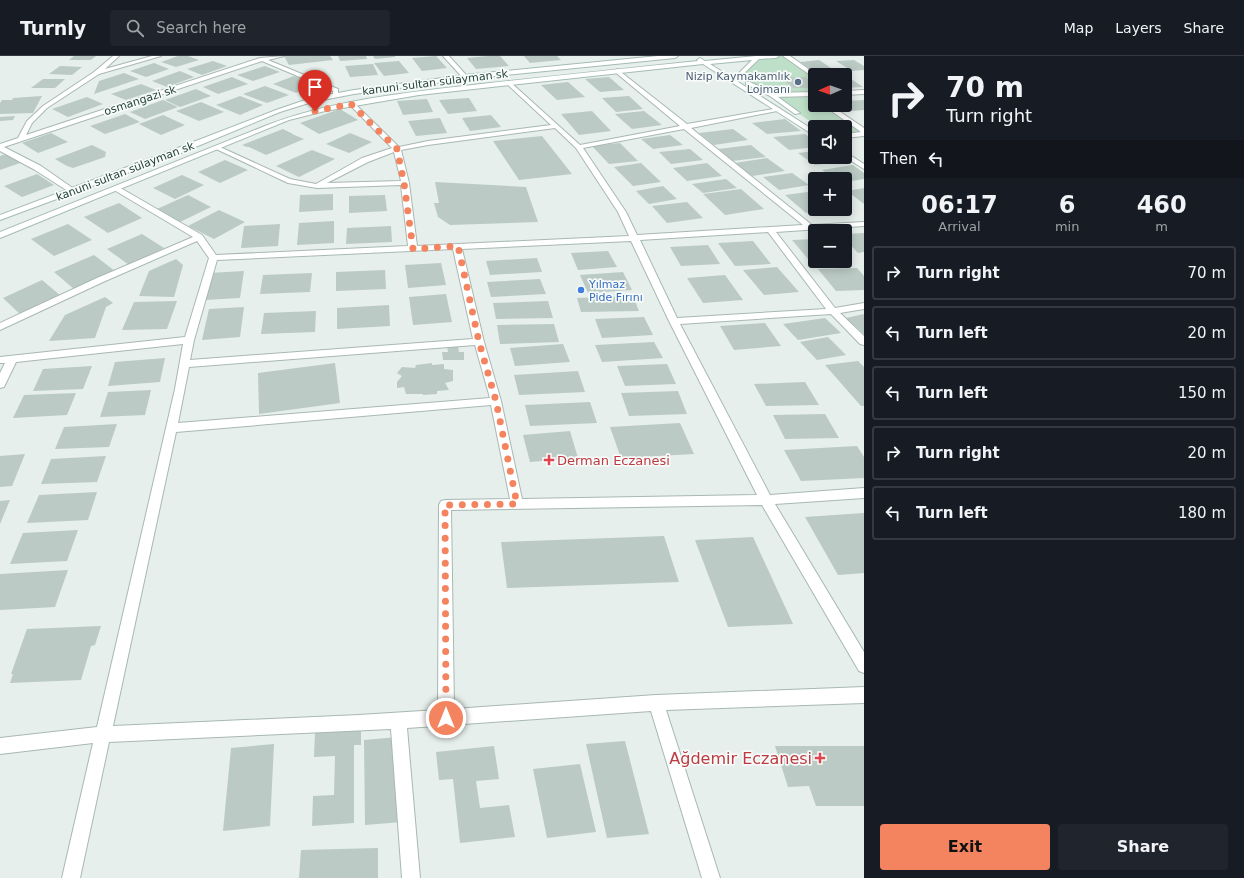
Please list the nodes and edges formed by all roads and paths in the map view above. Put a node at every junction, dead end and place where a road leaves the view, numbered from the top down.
1 (116, 56) edge
2 (158, 56) edge
3 (281, 56) edge
4 (446, 56) edge
5 (666, 56) edge
6 (675, 56) edge
7 (694, 56) edge
8 (707, 56) edge
9 (776, 56) edge
10 (786, 56) edge
11 (758, 57) junction
12 (259, 58) edge
13 (715, 61) junction
14 (703, 62) junction
15 (673, 66) junction
16 (696, 70) dead end
17 (617, 71) junction
18 (704, 71) dead end
19 (808, 71) edge
20 (96, 73) junction
21 (720, 74) junction
22 (738, 77) junction
23 (465, 78) junction
24 (509, 83) junction
25 (852, 92) edge
26 (864, 92) edge
27 (772, 95) junction
28 (808, 95) edge
29 (335, 96) junction
30 (351, 104) junction
31 (777, 109) junction
32 (836, 112) edge
33 (804, 118) dead end
34 (556, 126) junction
35 (686, 128) junction
36 (808, 129) edge
37 (864, 131) edge
38 (864, 134) edge
39 (852, 135) edge
40 (21, 139) junction
41 (0, 147) edge
42 (579, 147) junction
43 (218, 148) junction
44 (397, 149) junction
45 (852, 149) edge
46 (858, 153) dead end
47 (852, 159) edge
48 (864, 167) edge
49 (404, 183) junction
50 (317, 186) junction
51 (117, 188) junction
52 (71, 191) junction
53 (0, 218) edge
54 (864, 224) edge
55 (808, 225) edge
56 (852, 225) edge
57 (808, 227) edge
58 (770, 230) junction
59 (0, 235) edge
60 (199, 237) junction
61 (636, 238) junction
62 (458, 246) junction
63 (413, 249) junction
64 (213, 258) junction
65 (864, 306) edge
66 (833, 310) junction
67 (674, 320) junction
68 (0, 327) edge
69 (189, 340) junction
70 (479, 342) junction
71 (864, 342) edge
72 (13, 358) junction
73 (0, 360) edge
74 (185, 364) junction
75 (0, 384) edge
76 (496, 401) junction
77 (172, 428) junction
78 (864, 493) edge
79 (766, 500) junction
80 (517, 504) junction
81 (864, 666) edge
82 (864, 695) edge
83 (656, 703) junction
84 (446, 718) junction
85 (398, 721) junction
86 (104, 734) junction
87 (0, 746) edge
88 (71, 878) edge
89 (411, 878) edge
90 (711, 878) edge

1 - 20 street
2 - 20 street
3 - 12 street, osmangazi sk
4 - 23 street
5 - 6 street, kanuni sultan sülayman sk
5 - 23 street, kanuni sultan sülayman sk
7 - 14 street
8 - 13 street
9 - 11 street
10 - 19 street
11 - 13 street
11 - 22 street
12 - 29 street
12 - 40 street, osmangazi sk
13 - 14 street
13 - 22 street
14 - 15 street
14 - 21 street
15 - 16 street
15 - 17 street
17 - 24 street
17 - 35 street
18 - 21 street
20 - 40 street
21 - 31 street
22 - 27 street
23 - 29 street, kanuni sultan sülayman sk
24 - 30 street
24 - 34 street
25 - 26 street
27 - 28 street
27 - 33 street
29 - 52 street, kanuni sultan sülayman sk
30 - 43 street
30 - 44 street
31 - 35 street
31 - 36 street
32 - 37 street
34 - 42 street
34 - 44 street
35 - 42 street
35 - 55 street
38 - 39 street
40 - 41 street, osmangazi sk
41 - 52 street
42 - 61 street
43 - 50 street
43 - 51 street
44 - 49 street
44 - 50 street
45 - 46 street
47 - 48 street
49 - 50 street
49 - 63 street
51 - 59 street
51 - 60 street
52 - 53 street, kanuni sultan sülayman sk
54 - 56 street
57 - 58 street
58 - 61 street
58 - 66 street
60 - 64 street
60 - 68 street
61 - 62 street
61 - 67 street
62 - 63 street
62 - 70 street
63 - 64 street
64 - 69 street
65 - 66 street
66 - 67 street
66 - 71 street
67 - 79 street
69 - 72 street
69 - 74 street
70 - 74 street
70 - 76 street
72 - 73 street
72 - 75 street
74 - 77 street
76 - 77 street
76 - 80 street
77 - 86 street
78 - 79 street
79 - 80 street
79 - 81 street
80 - 84 street
82 - 83 street
83 - 84 street
83 - 90 street
84 - 85 street
85 - 86 street
85 - 89 street
86 - 87 street
86 - 88 street

